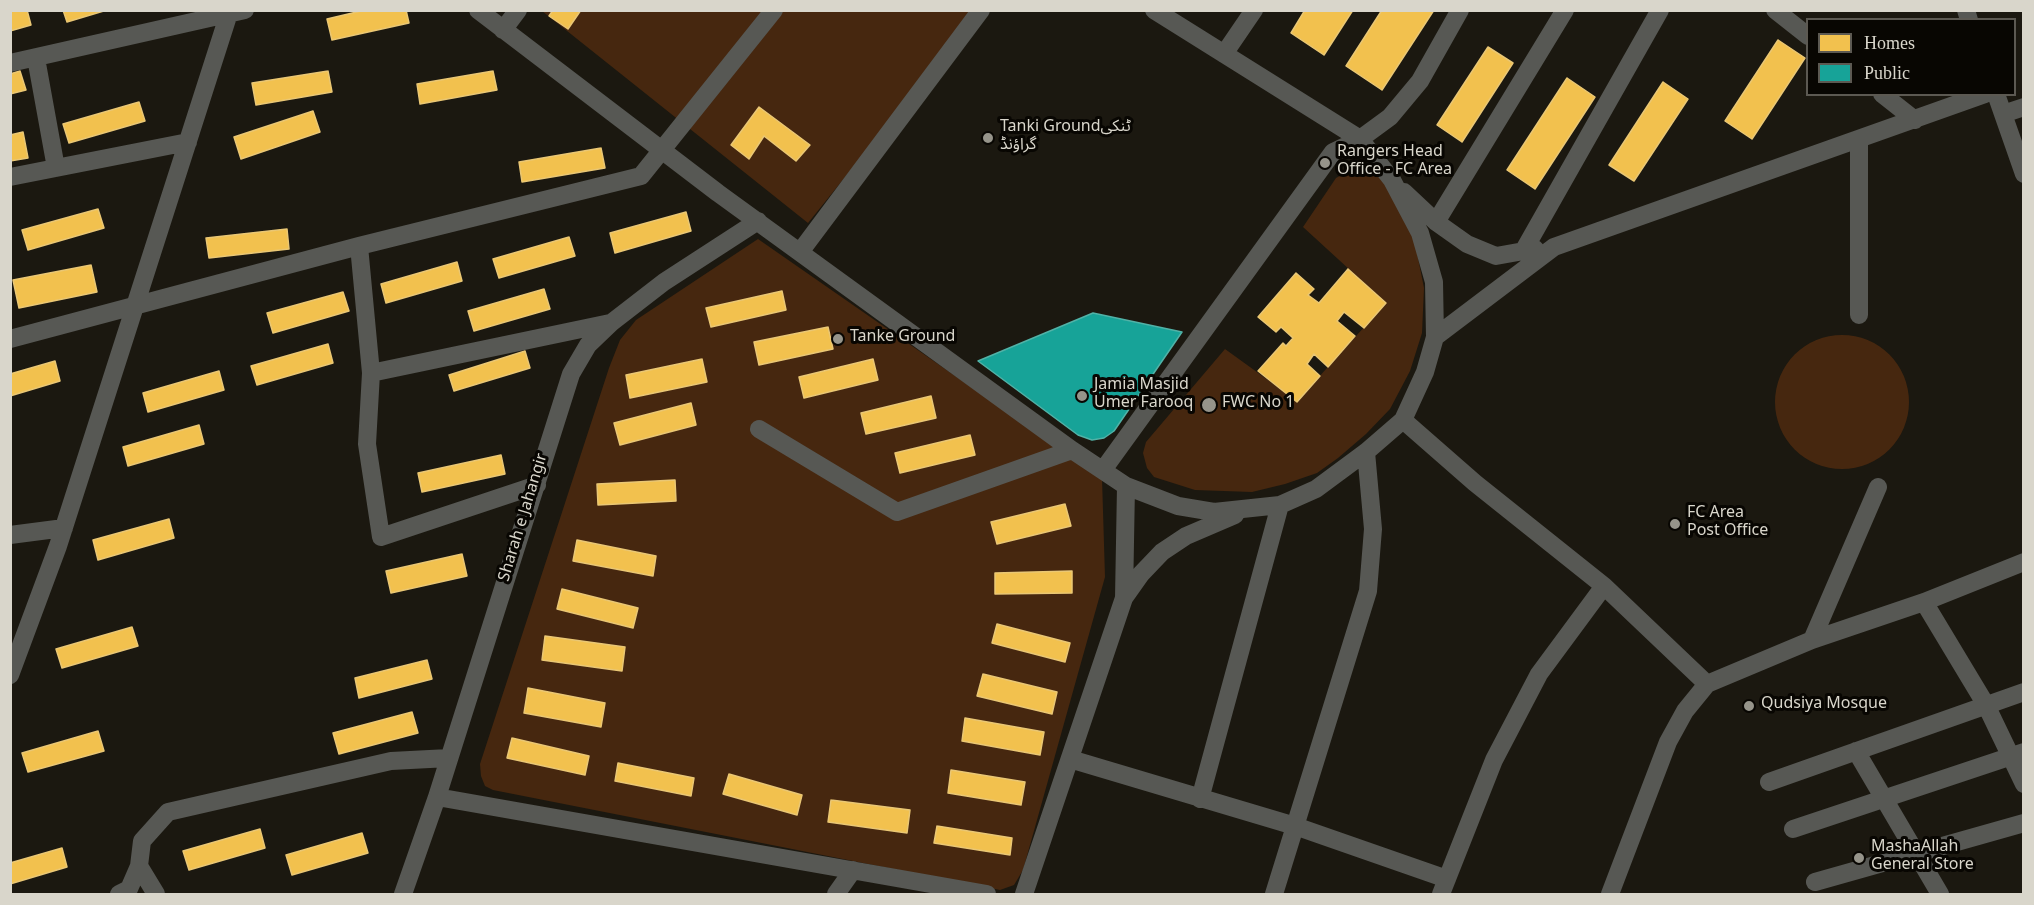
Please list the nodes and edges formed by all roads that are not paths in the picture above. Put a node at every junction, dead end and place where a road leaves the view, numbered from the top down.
1 (478, 10) edge
2 (518, 10) edge
3 (774, 10) edge
4 (981, 10) edge
5 (1154, 10) edge
6 (1254, 10) edge
7 (1460, 10) edge
8 (1565, 10) edge
9 (1660, 10) edge
10 (1775, 10) edge
11 (234, 12) edge
12 (503, 30) junction
13 (1806, 34) edge
14 (1224, 54) junction
15 (36, 58) junction
16 (10, 63) edge
17 (1885, 96) edge
18 (1980, 96) edge
19 (1997, 96) edge
20 (2024, 107) edge
21 (2003, 114) junction
22 (1915, 120) junction
23 (1360, 138) junction
24 (1859, 140) junction
25 (188, 142) junction
26 (662, 151) junction
27 (56, 168) junction
28 (2024, 174) edge
29 (10, 177) edge
30 (1392, 180) junction
31 (758, 221) junction
32 (1436, 222) junction
33 (359, 246) junction
34 (1554, 247) junction
35 (1524, 250) junction
36 (800, 252) junction
37 (135, 307) junction
38 (1859, 315) dead end
39 (611, 323) junction
40 (1435, 337) junction
41 (10, 339) edge
42 (371, 373) junction
43 (1403, 420) junction
44 (759, 429) dead end
45 (1072, 450) junction
46 (1366, 452) junction
47 (1102, 470) junction
48 (537, 485) junction
49 (1126, 486) junction
50 (1878, 487) dead end
51 (1280, 505) junction
52 (1245, 510) junction
53 (64, 528) junction
54 (10, 535) edge
55 (2024, 562) edge
56 (1604, 586) junction
57 (1124, 598) junction
58 (1924, 602) junction
59 (1812, 640) junction
60 (10, 675) edge
61 (1707, 684) junction
62 (2024, 692) edge
63 (1986, 705) junction
64 (1856, 751) junction
65 (2017, 754) edge
66 (449, 758) junction
67 (1070, 759) junction
68 (1769, 782) dead end
69 (2024, 784) edge
70 (437, 797) junction
71 (1884, 798) junction
72 (1200, 799) junction
73 (2024, 823) edge
74 (1295, 826) junction
75 (1793, 829) dead end
76 (1916, 853) junction
77 (139, 866) junction
78 (853, 870) junction
79 (1815, 882) dead end
80 (1444, 887) edge
81 (952, 891) edge
82 (119, 894) edge
83 (156, 894) edge
84 (403, 894) edge
85 (836, 894) edge
86 (987, 894) edge
87 (1024, 894) edge
88 (1274, 894) edge
89 (1610, 894) edge
90 (1940, 894) edge

1 - 12 street
2 - 12 street
3 - 26 street
4 - 36 street
5 - 14 street
6 - 14 street
7 - 23 street
8 - 32 street
9 - 35 street
10 - 13 street
11 - 15 street
11 - 25 street
12 - 26 street
14 - 23 street
15 - 16 street
15 - 27 street
17 - 22 street
18 - 22 street
19 - 21 street
20 - 21 street
21 - 28 street
22 - 24 street
23 - 30 street
23 - 47 street
24 - 34 street
24 - 38 street
25 - 27 street
25 - 37 street
26 - 31 street
26 - 33 street
27 - 29 street
30 - 32 street
30 - 40 street
31 - 36 street
31 - 39 street, Sharah e Jahangir
32 - 35 street
33 - 37 street
33 - 42 street
34 - 35 street
34 - 40 street
36 - 45 street
37 - 41 street
37 - 53 street
39 - 42 street
39 - 48 street, Sharah e Jahangir
40 - 43 street
42 - 48 street
43 - 46 street
43 - 56 street
44 - 45 street
45 - 47 street
46 - 51 street
46 - 74 street
47 - 49 street
48 - 66 street, Sharah e Jahangir
49 - 52 street
49 - 57 street
50 - 59 street
51 - 52 street
51 - 72 street
52 - 57 street
53 - 54 street
53 - 60 street
55 - 58 street
56 - 61 street
56 - 80 street
57 - 67 street
58 - 59 street
58 - 63 street
59 - 61 street
61 - 89 street
62 - 63 street
63 - 64 street
63 - 65 street
64 - 68 street
64 - 71 street
65 - 69 street
65 - 71 street
66 - 70 street, Sharah e Jahangir
66 - 77 street
67 - 72 street
67 - 87 street
70 - 78 street
70 - 84 street, Sharah e Jahangir
71 - 75 street
71 - 76 street
72 - 74 street
73 - 76 street
74 - 80 street
74 - 88 street
76 - 79 street
76 - 90 street
77 - 82 street
77 - 83 street
78 - 81 street
78 - 85 street
81 - 86 street

